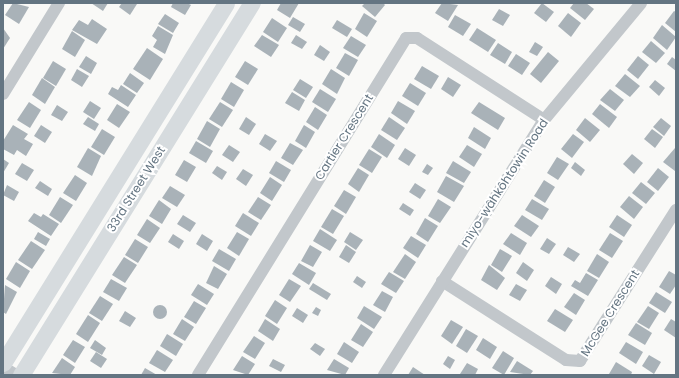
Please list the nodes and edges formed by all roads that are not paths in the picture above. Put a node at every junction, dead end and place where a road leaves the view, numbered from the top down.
1 (60, 3) edge
2 (226, 3) edge
3 (252, 3) edge
4 (641, 3) edge
5 (3, 94) edge
6 (544, 120) junction
7 (676, 210) edge
8 (442, 281) junction
9 (3, 363) edge
10 (3, 367) edge
11 (16, 375) edge
12 (21, 375) edge
13 (198, 375) edge
14 (384, 375) edge

1 - 5 street
2 - 9 main road, 33rd Street West
3 - 12 main road, 33rd Street West
4 - 6 street, miyo-wâhkôhtowin Road
6 - 8 street, miyo-wâhkôhtowin Road
6 - 13 street, Cartier Crescent
7 - 8 street, McGee Crescent
8 - 14 street, miyo-wâhkôhtowin Road
10 - 11 street

